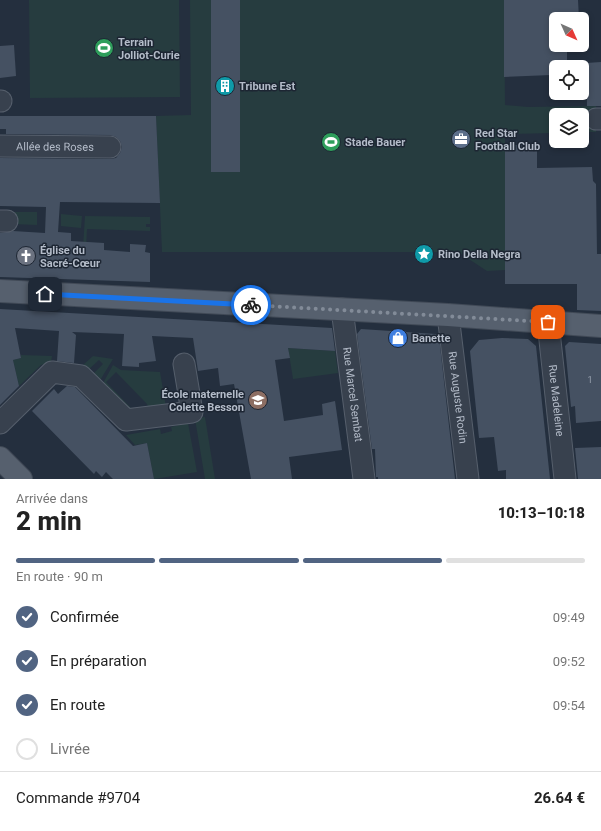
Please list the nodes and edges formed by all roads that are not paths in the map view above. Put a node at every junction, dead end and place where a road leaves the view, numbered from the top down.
1 (0, 146) edge
2 (110, 147) dead end
3 (0, 291) edge
4 (342, 309) junction
5 (448, 315) junction
6 (548, 322) junction
7 (601, 326) edge
8 (184, 364) dead end
9 (0, 423) edge
10 (0, 458) edge
11 (21, 479) edge
12 (364, 479) edge
13 (468, 479) edge
14 (565, 479) edge

1 - 2 street, Allée des Roses
3 - 4 main road
4 - 5 main road
4 - 12 street, Rue Marcel Sembat
5 - 6 main road
5 - 13 street, Rue Auguste Rodin
6 - 7 main road
6 - 14 street, Rue Madeleine
8 - 9 street
10 - 11 main road

